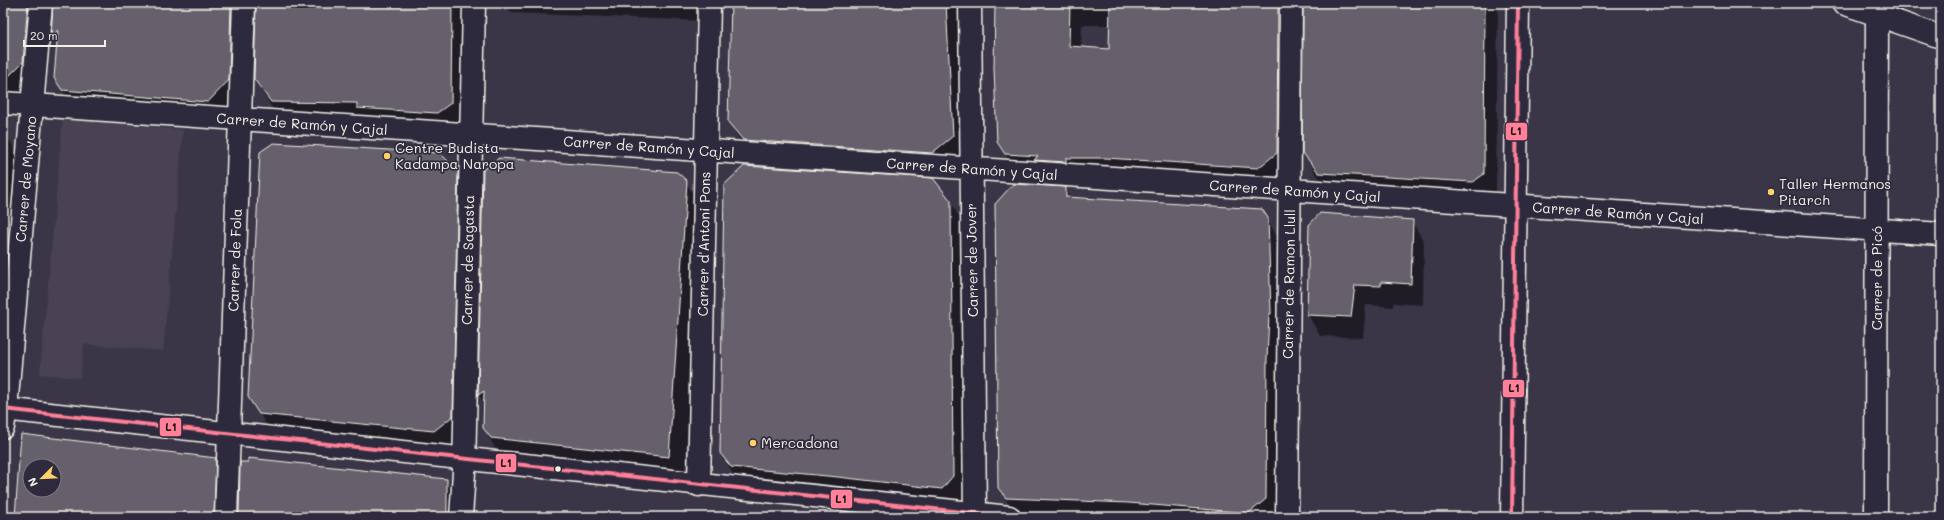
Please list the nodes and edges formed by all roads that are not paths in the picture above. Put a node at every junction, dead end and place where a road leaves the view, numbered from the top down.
1 (42, 3) edge
2 (244, 3) edge
3 (474, 3) edge
4 (709, 3) edge
5 (970, 3) edge
6 (1291, 3) edge
7 (1518, 3) edge
8 (1843, 3) edge
9 (1877, 9) edge
10 (1941, 37) edge
11 (3, 103) edge
12 (32, 106) junction
13 (240, 120) junction
14 (470, 135) junction
15 (706, 151) junction
16 (971, 169) junction
17 (1290, 190) junction
18 (1516, 206) junction
19 (1877, 230) junction
20 (1941, 234) edge
21 (4, 415) edge
22 (230, 434) junction
23 (463, 459) junction
24 (699, 485) junction
25 (975, 516) edge
26 (226, 517) edge
27 (461, 517) edge
28 (1009, 517) edge
29 (1287, 517) edge
30 (1512, 517) edge
31 (1876, 517) edge

1 - 12 street, Carrer de Moyano
2 - 13 street, Carrer de Fola
3 - 14 street, Carrer de Sagasta
4 - 15 street, Carrer d'Antoni Pons
5 - 16 street, Carrer de Jover
6 - 17 street, Carrer de Ramon Llull
7 - 18 street
8 - 9 street
9 - 10 street
9 - 19 street, Carrer de Picó
11 - 12 street, Carrer de Ramón y Cajal
12 - 13 street, Carrer de Ramón y Cajal
12 - 21 street, Carrer de Moyano
13 - 14 street, Carrer de Ramón y Cajal
13 - 22 street, Carrer de Fola
14 - 15 street, Carrer de Ramón y Cajal
14 - 23 street, Carrer de Sagasta
15 - 16 street, Carrer de Ramón y Cajal
15 - 24 street, Carrer d'Antoni Pons
16 - 17 street, Carrer de Ramón y Cajal
16 - 25 street, Carrer de Jover
17 - 18 street, Carrer de Ramón y Cajal
17 - 29 street, Carrer de Ramon Llull
18 - 19 street, Carrer de Ramón y Cajal
18 - 30 street
19 - 20 street, Carrer de Ramón y Cajal
19 - 31 street, Carrer de Picó
21 - 22 street
22 - 23 street
22 - 26 street, Carrer de Fola
23 - 24 street
23 - 27 street, Carrer de Sagasta
24 - 25 street
25 - 28 street

